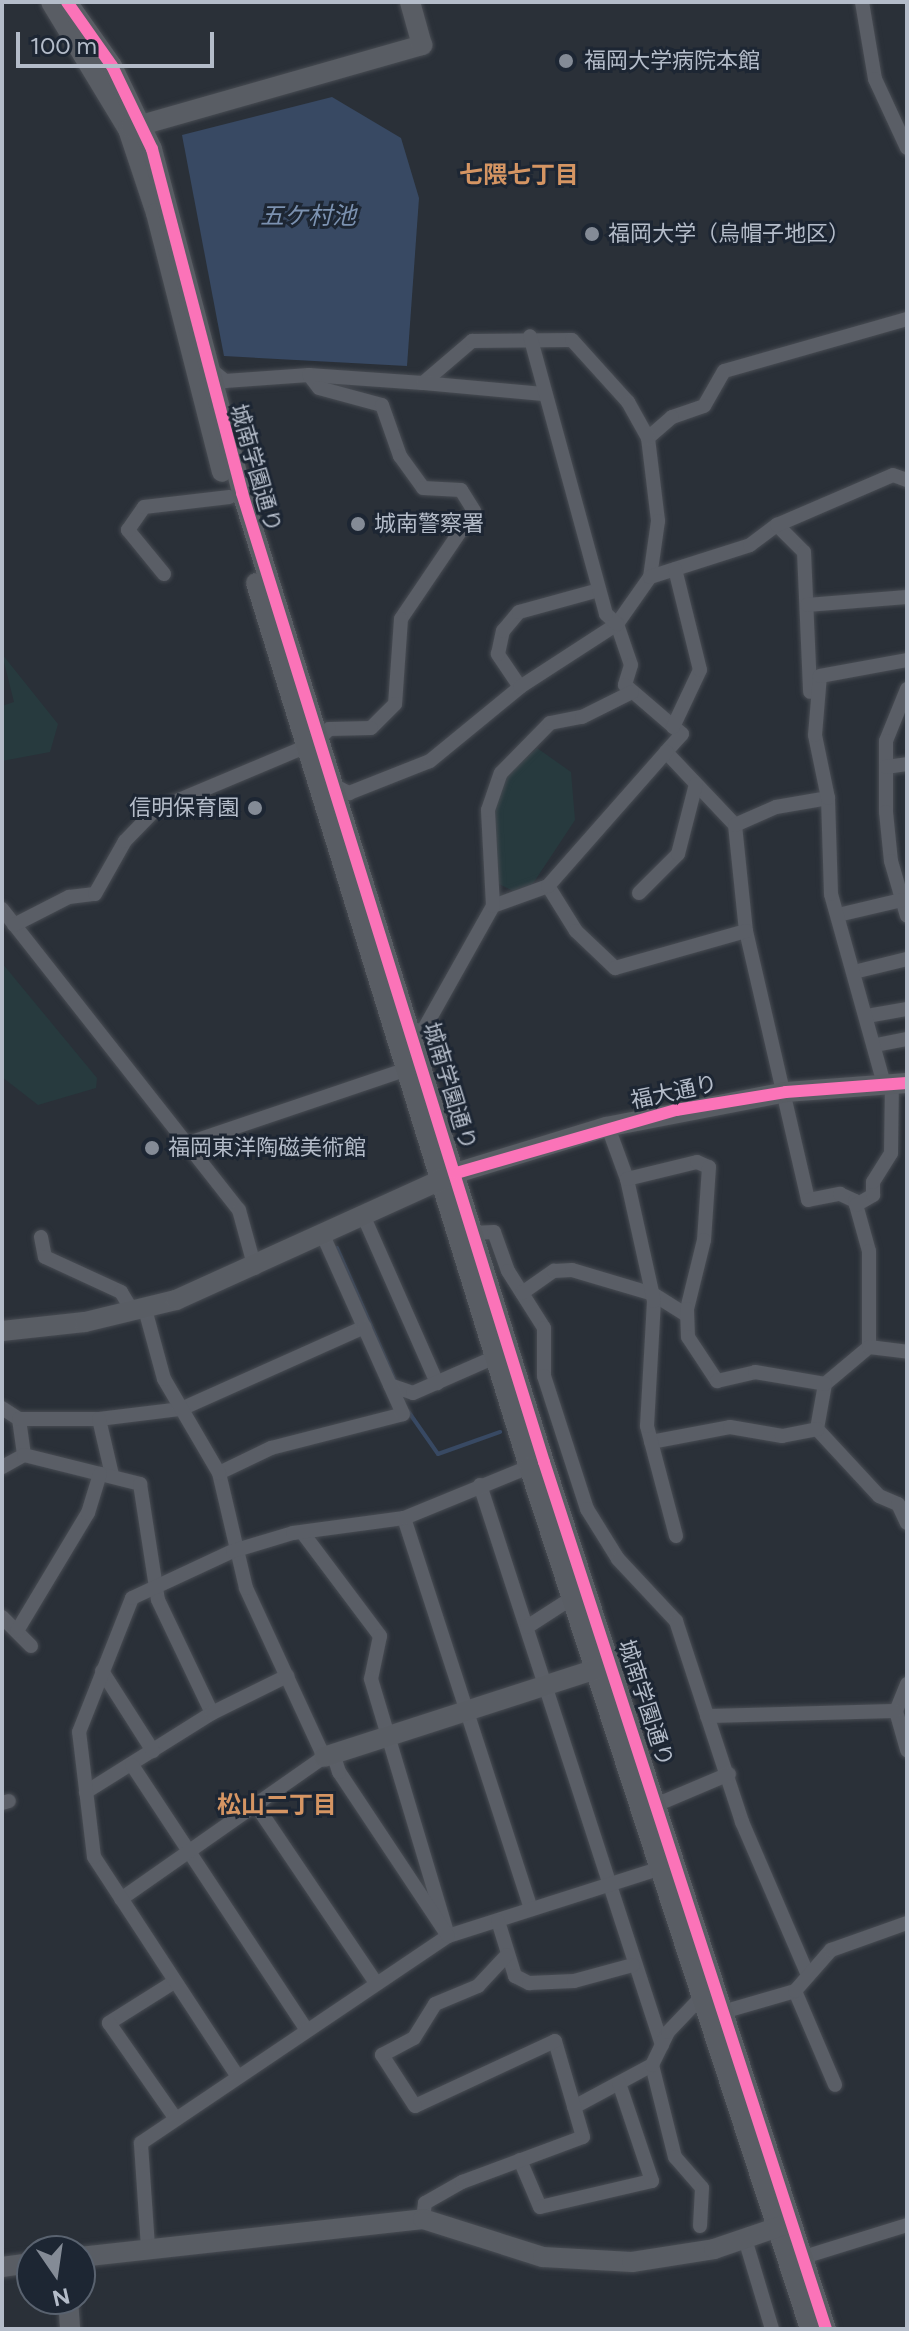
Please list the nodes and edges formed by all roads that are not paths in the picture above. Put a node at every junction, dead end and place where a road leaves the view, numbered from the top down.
1 (51, 2) edge
2 (67, 2) edge
3 (410, 2) edge
4 (862, 2) edge
5 (135, 127) junction
6 (907, 148) edge
7 (907, 319) edge
8 (530, 336) junction
9 (206, 366) junction
10 (309, 375) junction
11 (423, 383) junction
12 (545, 394) junction
13 (648, 438) junction
14 (907, 480) edge
15 (229, 497) junction
16 (777, 525) junction
17 (675, 569) junction
18 (164, 574) dead end
19 (650, 577) junction
20 (599, 590) junction
21 (907, 597) edge
22 (807, 605) junction
23 (617, 624) junction
24 (907, 660) edge
25 (520, 687) junction
26 (907, 689) edge
27 (632, 692) junction
28 (905, 704) edge
29 (673, 727) junction
30 (314, 742) junction
31 (666, 752) junction
32 (907, 764) edge
33 (812, 766) dead end
34 (886, 767) junction
35 (696, 784) junction
36 (335, 786) junction
37 (828, 798) junction
38 (735, 825) junction
39 (548, 886) junction
40 (639, 893) dead end
41 (902, 900) junction
42 (493, 906) junction
43 (2, 909) edge
44 (838, 915) junction
45 (907, 916) edge
46 (14, 925) junction
47 (746, 931) junction
48 (907, 959) edge
49 (854, 972) junction
50 (907, 1009) edge
51 (867, 1016) junction
52 (413, 1032) junction
53 (907, 1039) edge
54 (876, 1045) junction
55 (405, 1070) junction
56 (894, 1084) edge
57 (786, 1092) junction
58 (608, 1127) junction
59 (186, 1144) junction
60 (448, 1176) junction
61 (627, 1179) junction
62 (856, 1205) junction
63 (363, 1215) junction
64 (322, 1233) junction
65 (473, 1233) junction
66 (41, 1237) dead end
67 (255, 1268) junction
68 (522, 1293) junction
69 (653, 1294) junction
70 (139, 1310) junction
71 (687, 1315) junction
72 (364, 1327) junction
73 (2, 1331) edge
74 (869, 1347) junction
75 (907, 1352) edge
76 (495, 1357) junction
77 (437, 1383) junction
78 (825, 1384) junction
79 (397, 1386) junction
80 (2, 1408) edge
81 (181, 1409) junction
82 (19, 1419) junction
83 (99, 1419) junction
84 (817, 1429) junction
85 (651, 1442) junction
86 (24, 1455) junction
87 (2, 1467) edge
88 (529, 1467) junction
89 (219, 1473) junction
90 (106, 1474) junction
91 (480, 1485) junction
92 (903, 1502) edge
93 (404, 1518) junction
94 (907, 1523) edge
95 (302, 1532) junction
96 (676, 1536) dead end
97 (233, 1551) junction
98 (157, 1586) junction
99 (575, 1596) junction
100 (2, 1617) edge
101 (527, 1627) junction
102 (17, 1631) junction
103 (31, 1646) dead end
104 (606, 1666) junction
105 (102, 1671) junction
106 (287, 1676) junction
107 (907, 1684) edge
108 (546, 1686) junction
109 (467, 1711) junction
110 (896, 1711) junction
111 (212, 1713) junction
112 (707, 1716) junction
113 (388, 1736) junction
114 (907, 1750) edge
115 (153, 1751) junction
116 (328, 1755) junction
117 (132, 1765) junction
118 (729, 1774) junction
119 (86, 1792) junction
120 (658, 1804) junction
121 (256, 1805) junction
122 (189, 1852) junction
123 (664, 1867) junction
124 (610, 1885) junction
125 (121, 1899) junction
126 (531, 1909) junction
127 (498, 1921) junction
128 (907, 1923) edge
129 (448, 1936) junction
130 (507, 1955) junction
131 (633, 1965) junction
132 (808, 1975) junction
133 (174, 1982) junction
134 (376, 1983) junction
135 (710, 1989) junction
136 (795, 1991) junction
137 (726, 2011) junction
138 (307, 2030) junction
139 (662, 2045) junction
140 (652, 2065) junction
141 (238, 2077) junction
142 (619, 2083) junction
143 (835, 2085) dead end
144 (574, 2107) junction
145 (176, 2119) junction
146 (520, 2160) junction
147 (423, 2219) junction
148 (788, 2224) junction
149 (907, 2225) edge
150 (700, 2226) dead end
151 (745, 2239) junction
152 (148, 2247) junction
153 (96, 2255) edge
154 (807, 2256) junction
155 (772, 2329) edge
156 (810, 2329) edge
157 (826, 2329) edge

1 - 5 street, 城南学園通り
2 - 5 street, 城南学園通り
3 - 5 street
4 - 6 street
5 - 9 street, 城南学園通り
5 - 15 street, 城南学園通り
7 - 13 street
8 - 11 street
8 - 12 street
8 - 13 street
9 - 10 street
9 - 30 street, 城南学園通り
10 - 11 street
10 - 30 street
11 - 12 street
12 - 20 street
13 - 19 street
14 - 16 street
15 - 18 street
15 - 30 street, 城南学園通り
16 - 17 street
16 - 22 street
17 - 19 street
17 - 29 street
19 - 23 street
20 - 23 street
20 - 25 street
21 - 22 street
22 - 33 street
23 - 25 street
23 - 27 street
24 - 37 street
25 - 36 street
26 - 28 street
27 - 29 street
27 - 42 street
28 - 34 street
29 - 31 street
30 - 36 street, 城南学園通り
30 - 46 street
30 - 55 street, 城南学園通り
31 - 35 street
31 - 39 street
32 - 34 street
34 - 41 street
35 - 38 street
35 - 40 street
36 - 52 street, 城南学園通り
37 - 38 street
37 - 44 street
38 - 47 street
39 - 42 street
39 - 47 street
41 - 44 street
41 - 45 street
42 - 52 street
43 - 46 street
44 - 49 street
46 - 59 street
47 - 57 street
48 - 49 street
49 - 51 street
50 - 51 street
51 - 54 street
52 - 60 street, 城南学園通り
53 - 54 street
54 - 56 street
55 - 59 street
55 - 60 street, 城南学園通り
56 - 57 street, 福大通り
56 - 62 street
57 - 58 street, 福大通り
57 - 62 street
58 - 60 street, 福大通り
58 - 61 street
59 - 67 street
60 - 63 street, 福大通り
60 - 65 street, 城南学園通り
60 - 76 street, 城南学園通り
61 - 69 street
61 - 71 street
62 - 74 street
63 - 64 street, 福大通り
63 - 77 street
64 - 67 street, 福大通り
64 - 72 street
65 - 68 street
65 - 104 street, 城南学園通り
66 - 70 street
67 - 70 street, 福大通り
68 - 69 street
68 - 112 street
69 - 71 street
69 - 85 street
70 - 73 street, 福大通り
70 - 81 street
71 - 78 street
72 - 79 street
72 - 81 street
74 - 75 street
74 - 78 street
76 - 77 street
76 - 88 street, 城南学園通り
77 - 79 street
78 - 84 street
79 - 89 street
80 - 82 street
81 - 83 street
81 - 89 street
82 - 83 street
82 - 86 street
83 - 90 street
84 - 85 street
84 - 92 street
85 - 96 street
86 - 87 street
86 - 90 street
88 - 91 street
88 - 99 street, 城南学園通り
89 - 97 street
90 - 98 street
90 - 102 street
91 - 93 street
91 - 101 street
92 - 94 street
93 - 95 street
93 - 109 street
95 - 97 street
95 - 113 street
97 - 98 street
97 - 106 street
98 - 105 street
98 - 111 street
99 - 101 street
99 - 104 street, 城南学園通り
100 - 102 street
101 - 108 street
102 - 103 street
104 - 108 street
104 - 120 street, 城南学園通り
104 - 123 street, 城南学園通り
105 - 115 street
105 - 119 street
106 - 111 street
106 - 116 street
107 - 110 street
108 - 109 street
108 - 124 street
109 - 113 street
109 - 126 street
110 - 112 street
110 - 114 street
111 - 115 street
112 - 118 street
113 - 116 street
113 - 129 street
115 - 117 street
116 - 121 street
116 - 129 street
117 - 119 street
117 - 122 street
118 - 120 street
118 - 132 street
119 - 125 street
120 - 135 street, 城南学園通り
121 - 122 street
121 - 134 street
122 - 125 street
122 - 138 street
123 - 124 street
123 - 135 street, 城南学園通り
124 - 126 street
124 - 131 street
125 - 133 street
126 - 127 street
127 - 129 street
127 - 130 street
128 - 132 street
129 - 134 street
130 - 131 street
130 - 144 street
131 - 139 street
132 - 136 street
133 - 141 street
133 - 145 street
134 - 138 street
135 - 137 street, 城南学園通り
135 - 139 street
135 - 148 street, 城南学園通り
136 - 137 street
136 - 143 street
137 - 148 street, 城南学園通り
138 - 141 street
139 - 140 street
140 - 142 street
140 - 150 street
141 - 145 street
142 - 144 street
142 - 146 street
144 - 146 street
145 - 152 street
146 - 147 street
147 - 151 street
147 - 152 street
148 - 151 street
148 - 154 street, 城南学園通り
148 - 156 street, 城南学園通り
149 - 154 street
151 - 155 street
152 - 153 street
154 - 157 street, 城南学園通り

